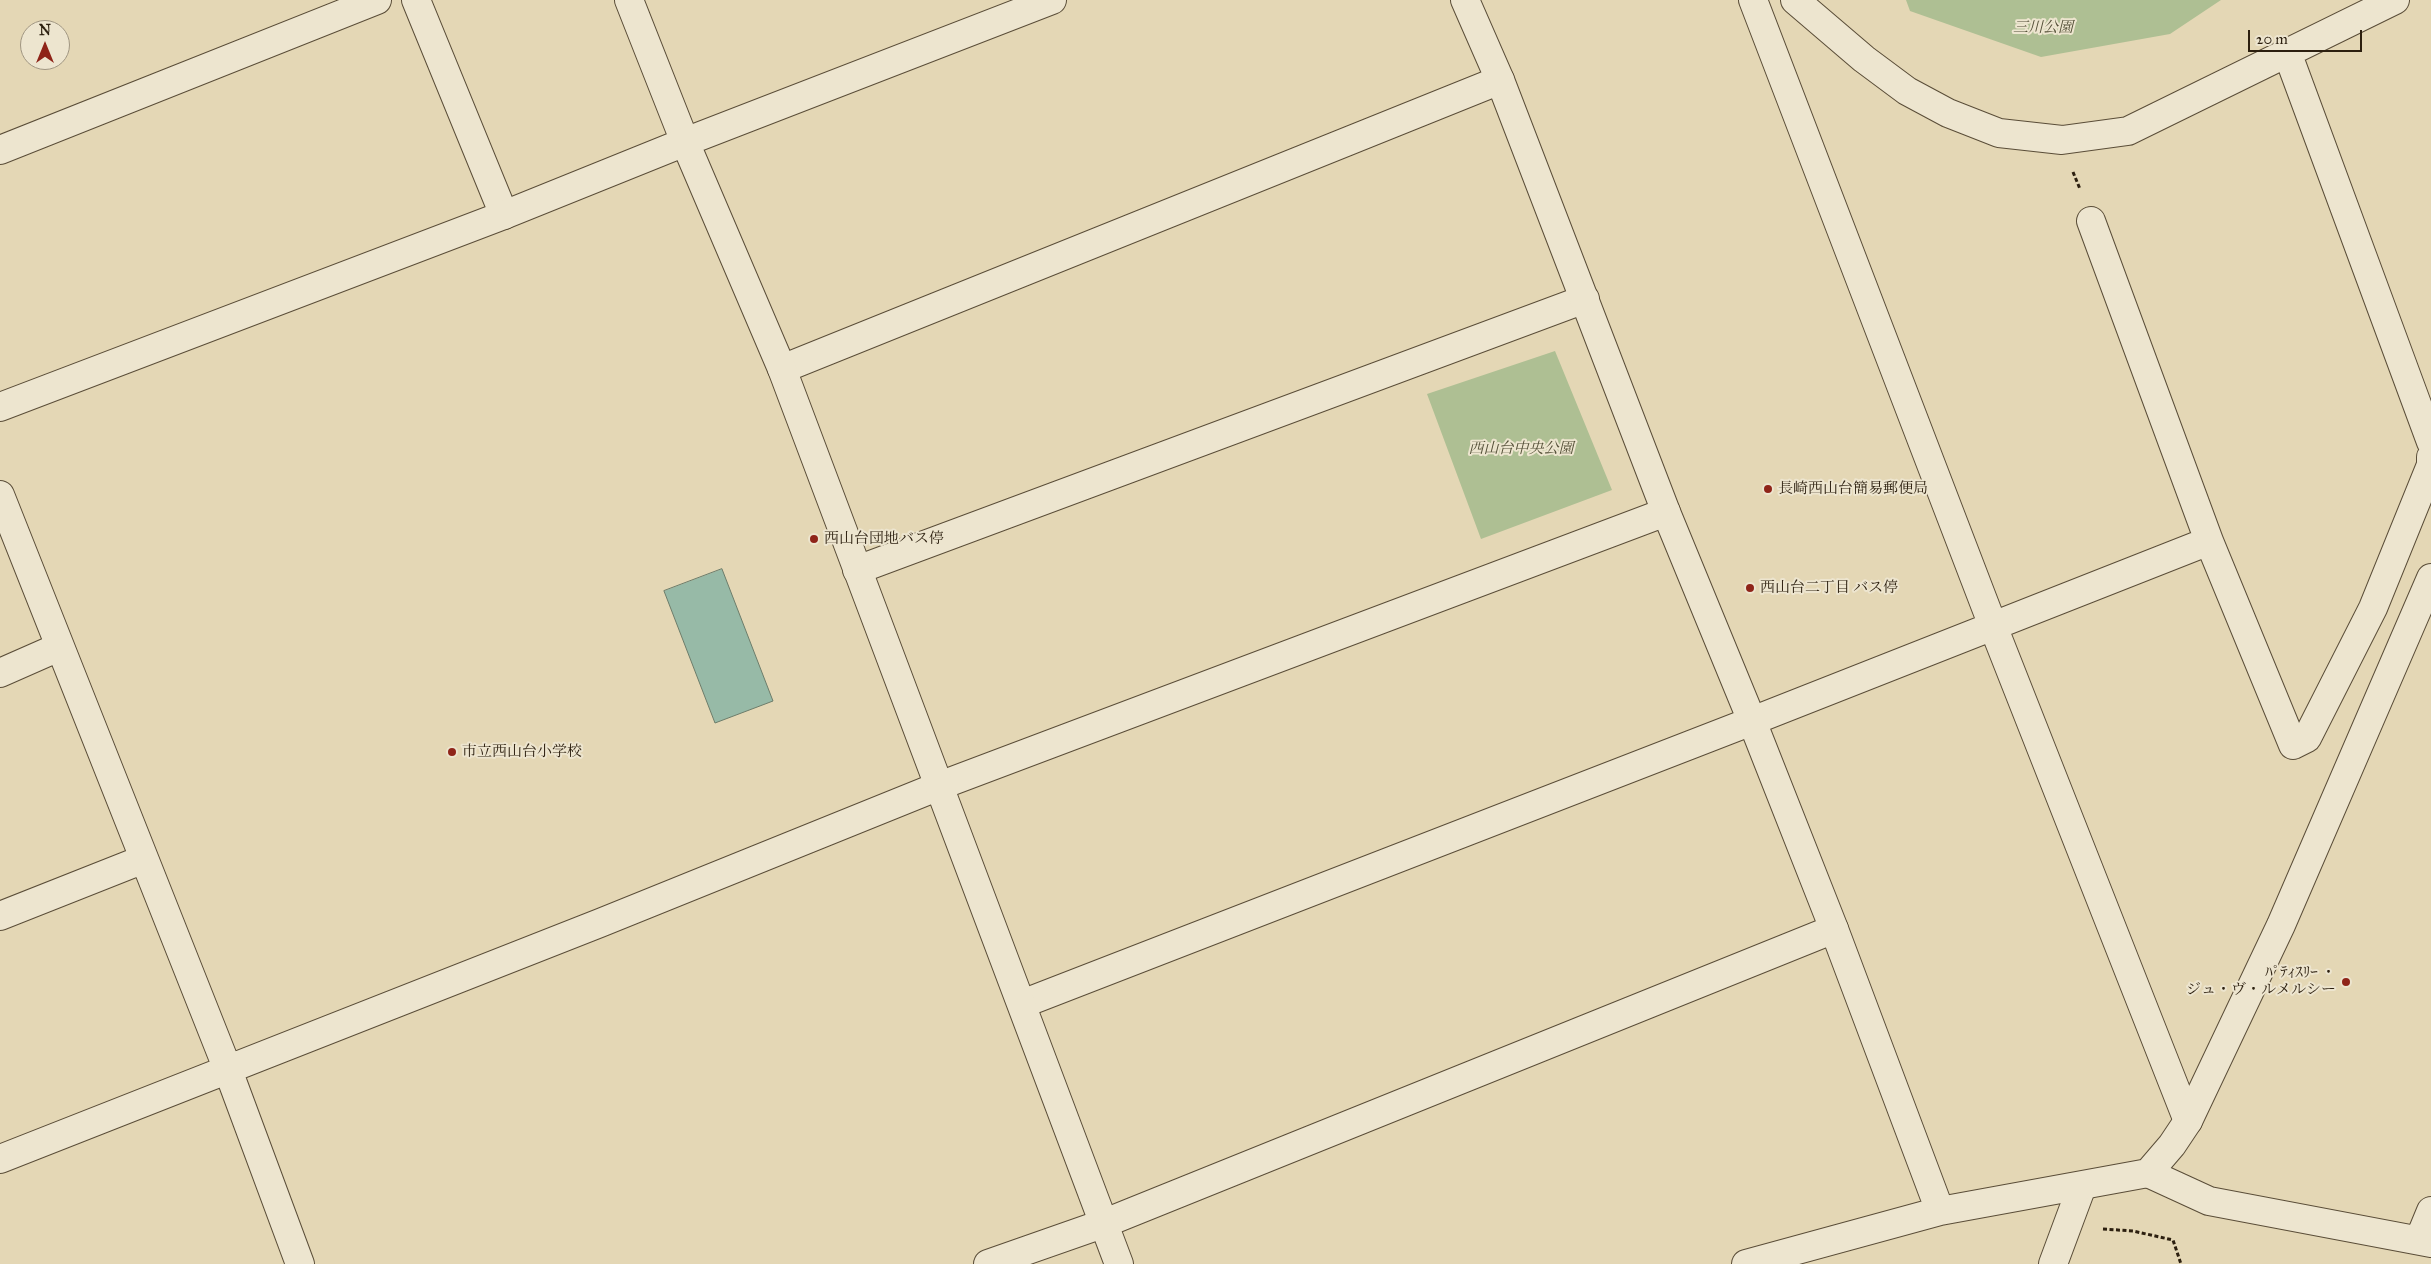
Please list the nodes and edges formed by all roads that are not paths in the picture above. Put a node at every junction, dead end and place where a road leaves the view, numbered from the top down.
1 (377, 0) edge
2 (416, 0) edge
3 (629, 0) edge
4 (1052, 0) edge
5 (1466, 0) edge
6 (1753, 0) edge
7 (1795, 0) edge
8 (2395, 0) edge
9 (2287, 52) junction
10 (1500, 80) junction
11 (685, 142) junction
12 (0, 150) edge
13 (504, 215) junction
14 (2090, 221) road end
15 (1584, 299) junction
16 (782, 369) junction
17 (0, 408) edge
18 (2431, 442) edge
19 (2431, 457) edge
20 (0, 495) edge
21 (1666, 512) junction
22 (2209, 541) junction
23 (857, 570) junction
24 (2431, 578) edge
25 (1993, 626) junction
26 (59, 648) junction
27 (0, 673) edge
28 (1752, 721) junction
29 (939, 786) junction
30 (144, 859) junction
31 (0, 916) edge
32 (1834, 929) junction
33 (1022, 1004) junction
34 (228, 1070) junction
35 (2188, 1121) junction
36 (0, 1159) edge
37 (2148, 1173) junction
38 (2082, 1186) junction
39 (1940, 1211) junction
40 (2431, 1211) edge
41 (1105, 1222) junction
42 (2425, 1242) edge
43 (300, 1264) edge
44 (988, 1264) edge
45 (1119, 1264) edge
46 (1746, 1264) edge
47 (2053, 1264) edge

1 - 12 street
2 - 13 street
3 - 11 street
4 - 11 street
5 - 10 street
6 - 25 street
7 - 9 street
8 - 9 street
9 - 18 street
10 - 15 street
10 - 16 street
11 - 13 street
11 - 16 street
13 - 17 street
14 - 22 street
15 - 21 street
15 - 23 street
16 - 23 street
19 - 22 street
20 - 26 street
21 - 28 street
21 - 29 street
22 - 25 street
23 - 29 street
24 - 35 street
25 - 28 street
25 - 35 street
26 - 27 street
26 - 30 street
28 - 32 street
28 - 33 street
29 - 33 street
29 - 34 street
30 - 31 street
30 - 34 street
32 - 39 street
32 - 41 street
33 - 41 street
34 - 36 street
34 - 43 street
35 - 37 street
37 - 38 street
37 - 42 street
38 - 39 street
38 - 47 street
39 - 46 street
40 - 42 street
41 - 44 street
41 - 45 street

